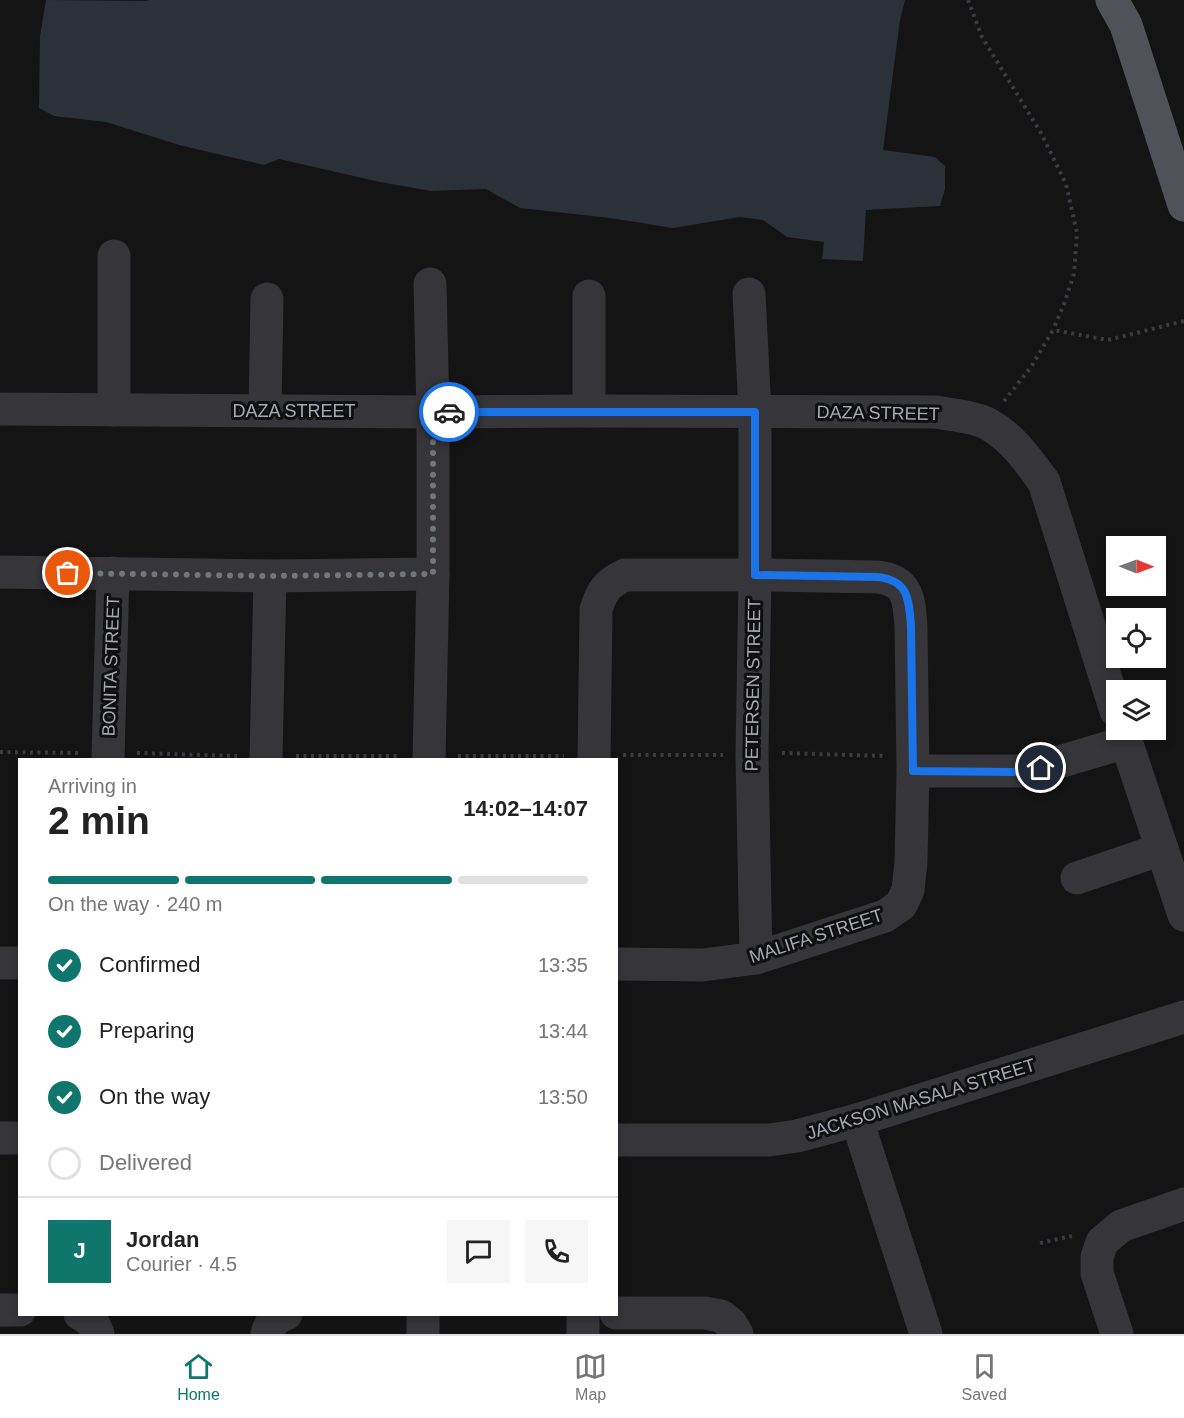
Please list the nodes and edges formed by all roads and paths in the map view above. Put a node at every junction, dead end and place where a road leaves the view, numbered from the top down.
1 (968, 0) edge
2 (1120, 8) edge
3 (1184, 205) edge
4 (114, 256) dead end
5 (430, 284) dead end
6 (749, 294) dead end
7 (589, 296) dead end
8 (267, 299) dead end
9 (1184, 321) edge
10 (1053, 330) junction
11 (0, 410) edge
12 (114, 410) junction
13 (265, 410) junction
14 (589, 411) junction
15 (433, 412) junction
16 (755, 412) junction
17 (986, 423) junction
18 (0, 572) edge
19 (113, 573) junction
20 (433, 574) junction
21 (755, 575) junction
22 (270, 576) junction
23 (1106, 680) edge
24 (1113, 740) edge
25 (1125, 740) edge
26 (0, 752) edge
27 (752, 755) junction
28 (108, 756) edge
29 (594, 757) edge
30 (266, 758) edge
31 (429, 758) edge
32 (913, 764) junction
33 (1162, 849) junction
34 (1077, 878) dead end
35 (1184, 915) edge
36 (756, 958) junction
37 (0, 963) edge
38 (18, 963) edge
39 (618, 964) edge
40 (1184, 1017) edge
41 (857, 1120) junction
42 (0, 1138) edge
43 (18, 1138) edge
44 (618, 1140) edge
45 (1184, 1204) edge
46 (0, 1310) edge
47 (18, 1310) edge
48 (618, 1312) edge
49 (84, 1316) edge
50 (282, 1316) edge
51 (423, 1316) edge
52 (583, 1316) edge
53 (98, 1334) edge
54 (267, 1334) edge
55 (423, 1334) edge
56 (583, 1334) edge
57 (737, 1334) edge
58 (926, 1334) edge
59 (1117, 1334) edge

1 - 10 path
2 - 3 main road
4 - 12 street
5 - 15 street
6 - 16 street, PETERSEN STREET
7 - 14 street
8 - 13 street
9 - 10 path
10 - 17 path
11 - 12 street, DAZA STREET
12 - 13 street, DAZA STREET
13 - 15 street, DAZA STREET
14 - 15 street, DAZA STREET
14 - 16 street, DAZA STREET
15 - 20 street
16 - 17 street, DAZA STREET
16 - 21 street, PETERSEN STREET
17 - 23 street, DAZA STREET
18 - 19 street
19 - 22 street
19 - 28 street, BONITA STREET
20 - 22 street
20 - 31 street
21 - 27 street, PETERSEN STREET
21 - 29 street
21 - 32 street, MALIFA STREET
22 - 30 street
24 - 32 street
25 - 33 street
26 - 28 path
27 - 29 path
27 - 32 path
27 - 36 street, PETERSEN STREET
28 - 30 path
29 - 31 path
30 - 31 path
32 - 36 street, MALIFA STREET
33 - 34 street
33 - 35 street
36 - 39 street, MALIFA STREET
37 - 38 street
40 - 41 street, JACKSON MASALA STREET
41 - 44 street, JACKSON MASALA STREET
41 - 58 street
42 - 43 street
45 - 59 street
46 - 47 street
48 - 57 street
49 - 53 street
50 - 54 street
51 - 55 street
52 - 56 street

